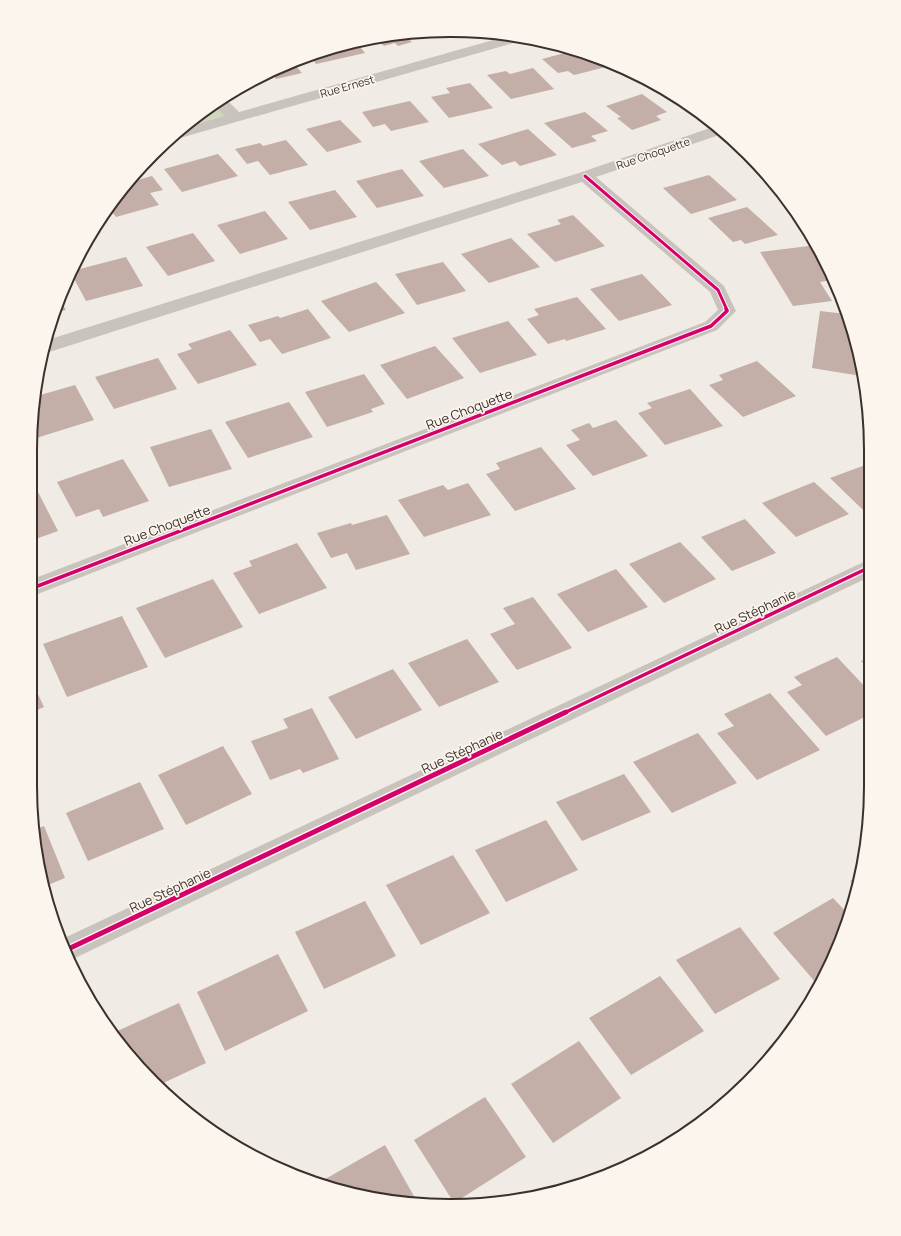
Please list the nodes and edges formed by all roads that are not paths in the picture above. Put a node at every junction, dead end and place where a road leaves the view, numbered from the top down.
1 (505, 41) edge
2 (224, 105) edge
3 (236, 118) junction
4 (188, 131) edge
5 (713, 132) edge
6 (585, 176) junction
7 (50, 346) edge
8 (864, 570) edge
9 (37, 586) edge
10 (70, 948) edge

1 - 3 street, Rue Ernest
2 - 3 street
3 - 4 street, Rue Ernest
5 - 6 street, Rue Choquette
6 - 7 street, Rue Choquette
6 - 9 street, Rue Choquette
8 - 10 street, Rue Stéphanie

